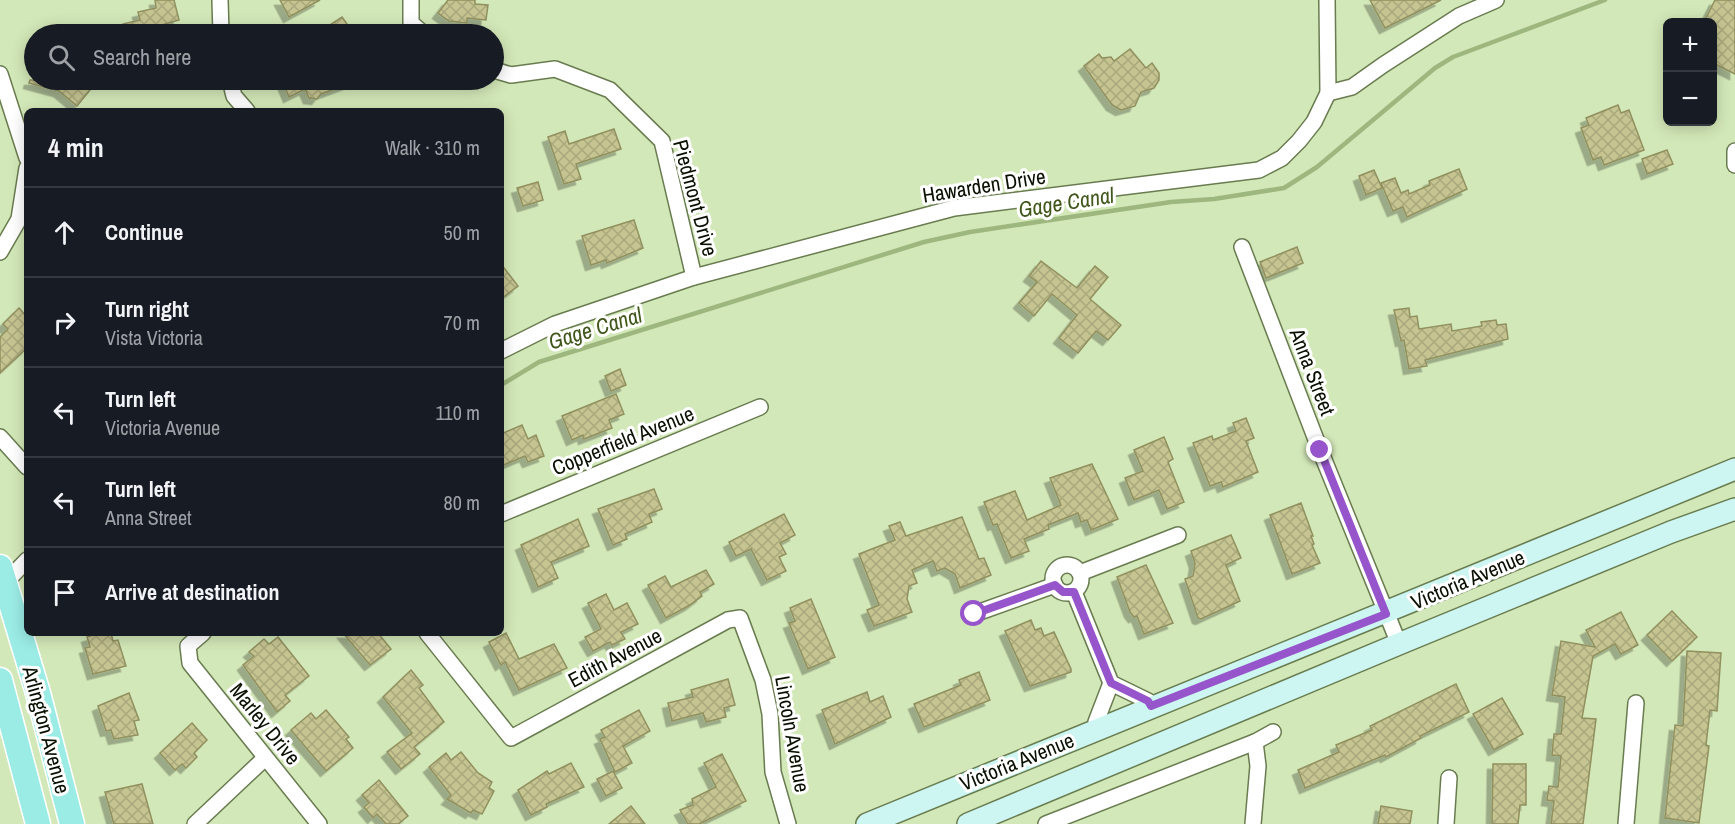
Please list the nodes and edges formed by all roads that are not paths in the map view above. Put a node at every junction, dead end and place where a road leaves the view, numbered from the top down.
1 (220, 0) edge
2 (411, 0) edge
3 (1327, 0) edge
4 (1496, 0) edge
5 (221, 24) edge
6 (412, 24) edge
7 (504, 73) edge
8 (0, 75) edge
9 (232, 90) edge
10 (1328, 93) junction
11 (244, 108) edge
12 (24, 149) edge
13 (1735, 151) edge
14 (1735, 165) edge
15 (24, 187) edge
16 (1242, 247) dead end
17 (0, 252) edge
18 (694, 277) junction
19 (504, 350) edge
20 (760, 407) dead end
21 (0, 437) edge
22 (24, 464) edge
23 (1735, 470) edge
24 (1735, 509) edge
25 (504, 513) edge
26 (1178, 535) dead end
27 (24, 562) edge
28 (1080, 573) junction
29 (2, 579) edge
30 (1055, 585) junction
31 (1074, 592) junction
32 (974, 614) dead end
33 (1386, 614) junction
34 (740, 618) joint
35 (200, 636) edge
36 (429, 636) edge
37 (1399, 644) junction
38 (0, 680) edge
39 (1111, 683) junction
40 (1636, 703) dead end
41 (1151, 706) junction
42 (1096, 730) junction
43 (1273, 732) dead end
44 (1255, 742) junction
45 (265, 758) junction
46 (1449, 778) dead end
47 (787, 823) edge
48 (38, 824) edge
49 (72, 824) edge
50 (195, 824) edge
51 (319, 824) edge
52 (867, 824) edge
53 (968, 824) edge
54 (1046, 824) edge
55 (1253, 824) edge
56 (1446, 824) edge
57 (1626, 824) edge

1 - 5 street
2 - 6 street
3 - 10 street, Hawarden Drive
4 - 10 street
7 - 18 street, Piedmont Drive
8 - 12 street
9 - 11 street
10 - 18 street, Hawarden Drive
13 - 14 street
15 - 17 street
16 - 33 street, Anna Street
18 - 19 street, Hawarden Drive
20 - 25 street, Copperfield Avenue
21 - 22 street
23 - 33 main road, Victoria Avenue
24 - 37 main road, Victoria Avenue
26 - 28 street
27 - 29 street
28 - 30 street
28 - 31 street
29 - 49 main road, Arlington Avenue
30 - 31 street
30 - 32 street
31 - 39 street
33 - 37 street, Anna Street
33 - 41 main road, Victoria Avenue
34 - 36 street, Edith Avenue
34 - 47 street, Lincoln Avenue
35 - 45 street, Marley Drive
37 - 53 main road, Victoria Avenue
38 - 48 main road, Arlington Avenue
39 - 41 street
39 - 42 street
40 - 57 street
41 - 42 main road, Victoria Avenue
42 - 52 main road, Victoria Avenue
43 - 44 street
44 - 54 street
44 - 55 street
45 - 50 street
45 - 51 street, Marley Drive
46 - 56 street

